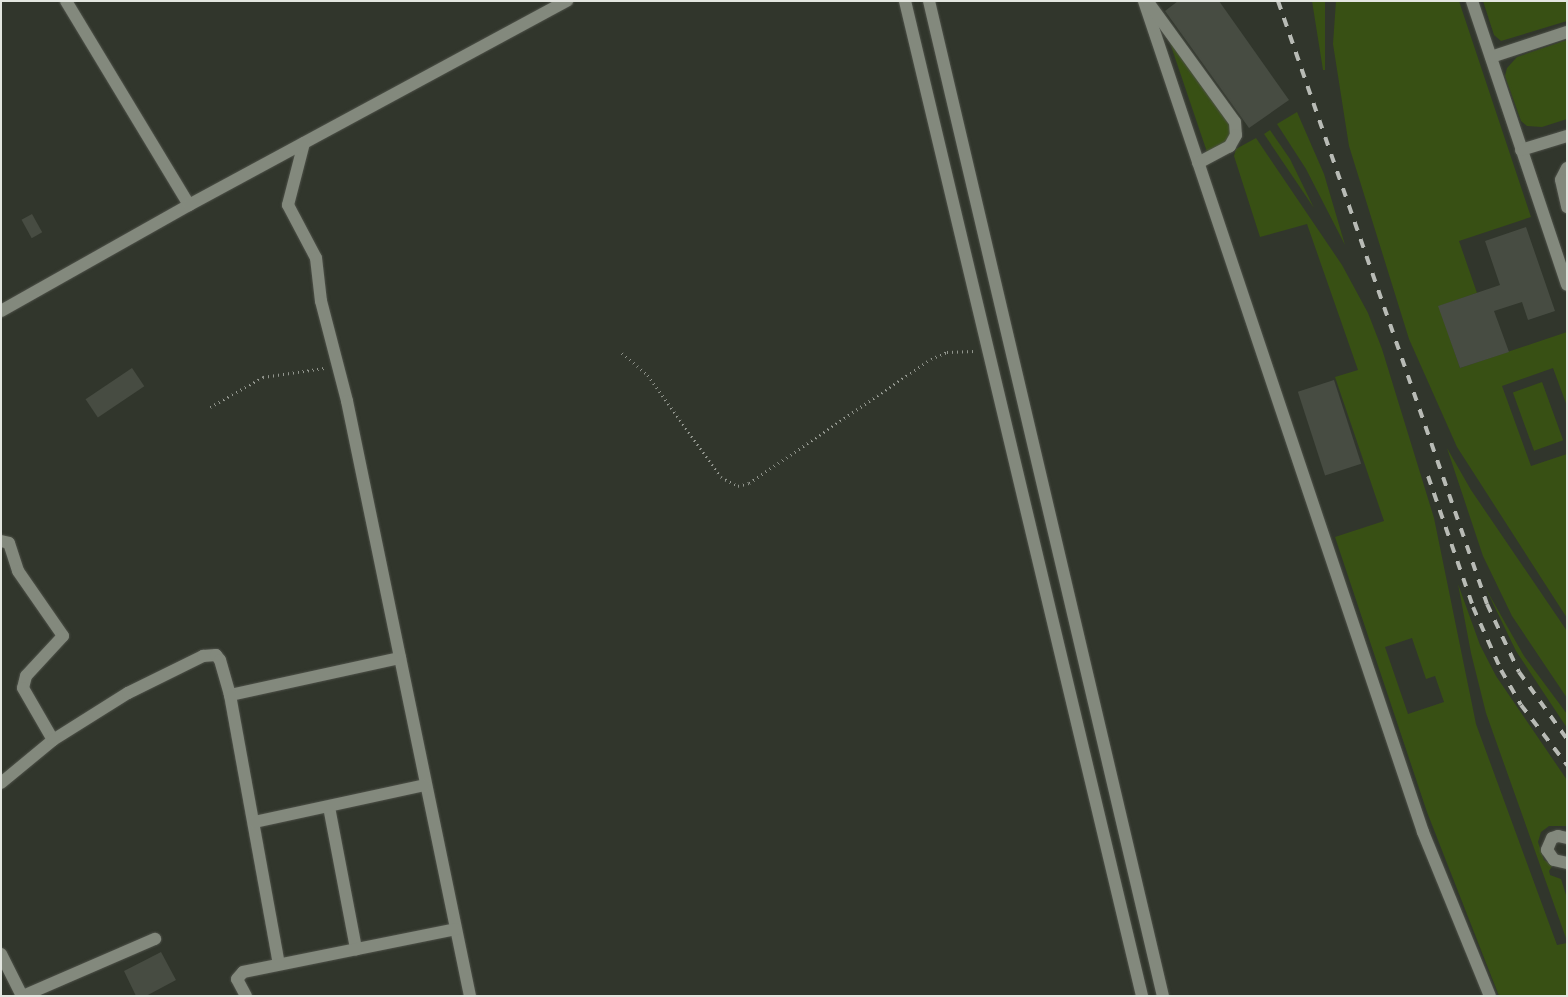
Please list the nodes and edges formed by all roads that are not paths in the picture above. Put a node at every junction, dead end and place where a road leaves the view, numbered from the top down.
1 (66, 1) edge
2 (568, 1) edge
3 (906, 1) edge
4 (929, 1) edge
5 (1144, 1) edge
6 (1148, 1) edge
7 (1472, 1) edge
8 (1567, 32) edge
9 (1490, 57) junction
10 (1567, 136) edge
11 (304, 143) junction
12 (1521, 150) junction
13 (1198, 163) junction
14 (1567, 168) edge
15 (189, 205) junction
16 (1567, 207) edge
17 (1567, 285) edge
18 (1, 311) edge
19 (1, 541) edge
20 (400, 658) junction
21 (230, 695) junction
22 (53, 740) junction
23 (1, 783) edge
24 (425, 785) junction
25 (329, 807) junction
26 (254, 822) junction
27 (1567, 838) edge
28 (1567, 863) edge
29 (456, 929) junction
30 (155, 939) dead end
31 (356, 949) junction
32 (1, 954) edge
33 (279, 964) junction
34 (22, 996) edge
35 (246, 996) edge
36 (470, 996) edge
37 (1142, 996) edge
38 (1163, 996) edge
39 (1490, 996) edge

1 - 15 street
2 - 11 street
3 - 37 street
4 - 38 street
5 - 13 street
6 - 13 street
7 - 9 street
8 - 9 street
9 - 12 street
10 - 12 street
11 - 15 street
11 - 20 street
12 - 17 street
13 - 39 street
14 - 16 street
15 - 18 street
19 - 22 street
20 - 21 street
20 - 24 street
21 - 22 street
21 - 26 street
22 - 23 street
24 - 25 street
24 - 29 street
25 - 26 street
25 - 31 street
26 - 33 street
27 - 28 street
29 - 31 street
29 - 36 street
30 - 34 street
31 - 33 street
32 - 34 street
33 - 35 street

